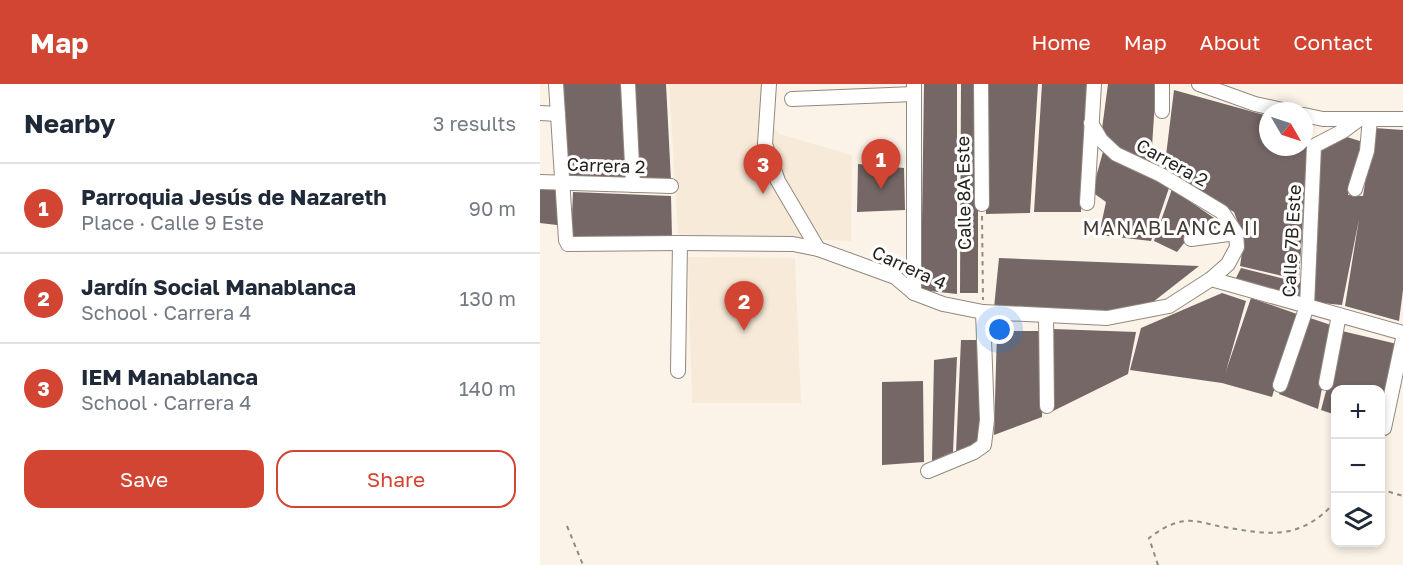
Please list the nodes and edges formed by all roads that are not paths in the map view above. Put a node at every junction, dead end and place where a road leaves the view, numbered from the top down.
1 (556, 84) edge
2 (628, 84) edge
3 (769, 84) edge
4 (981, 84) edge
5 (1094, 84) edge
6 (1162, 84) edge
7 (1199, 84) edge
8 (914, 89) edge
9 (792, 99) dead end
10 (1259, 105) edge
11 (1162, 111) dead end
12 (540, 113) edge
13 (558, 114) junction
14 (1313, 117) edge
15 (1364, 119) junction
16 (1403, 119) edge
17 (1091, 123) junction
18 (540, 182) edge
19 (562, 183) junction
20 (633, 185) junction
21 (671, 186) dead end
22 (1355, 189) dead end
23 (1087, 203) dead end
24 (982, 204) road end
25 (1236, 233) junction
26 (1191, 239) dead end
27 (680, 243) junction
28 (819, 249) junction
29 (1211, 279) junction
30 (914, 293) junction
31 (1307, 306) junction
32 (983, 312) junction
33 (1046, 315) junction
34 (1339, 315) junction
35 (1403, 333) edge
36 (1403, 339) edge
37 (678, 371) dead end
38 (1326, 383) dead end
39 (1280, 385) dead end
40 (1047, 406) dead end
41 (1385, 423) edge
42 (928, 471) dead end

1 - 13 street
2 - 20 street
3 - 28 street
4 - 24 street, Calle 8A Este
5 - 17 street
6 - 11 street
7 - 10 street
8 - 9 street
8 - 30 street
12 - 13 street
13 - 19 street
14 - 15 street
15 - 16 street
15 - 22 street
15 - 31 street, Calle 7B Este
17 - 23 street
17 - 25 street, Carrera 2
18 - 19 street, Carrera 2
19 - 20 street, Carrera 2
19 - 27 street, Carrera 4
20 - 21 street, Carrera 2
25 - 26 street
25 - 29 street, Carrera 4
27 - 28 street, Carrera 4
27 - 37 street
28 - 30 street, Carrera 4
29 - 31 street
29 - 33 street, Carrera 4
30 - 32 street, Carrera 4
31 - 34 street
31 - 39 street, Calle 7B Este
32 - 33 street, Carrera 4
32 - 42 street
33 - 40 street
34 - 35 street
34 - 38 street
36 - 41 street

